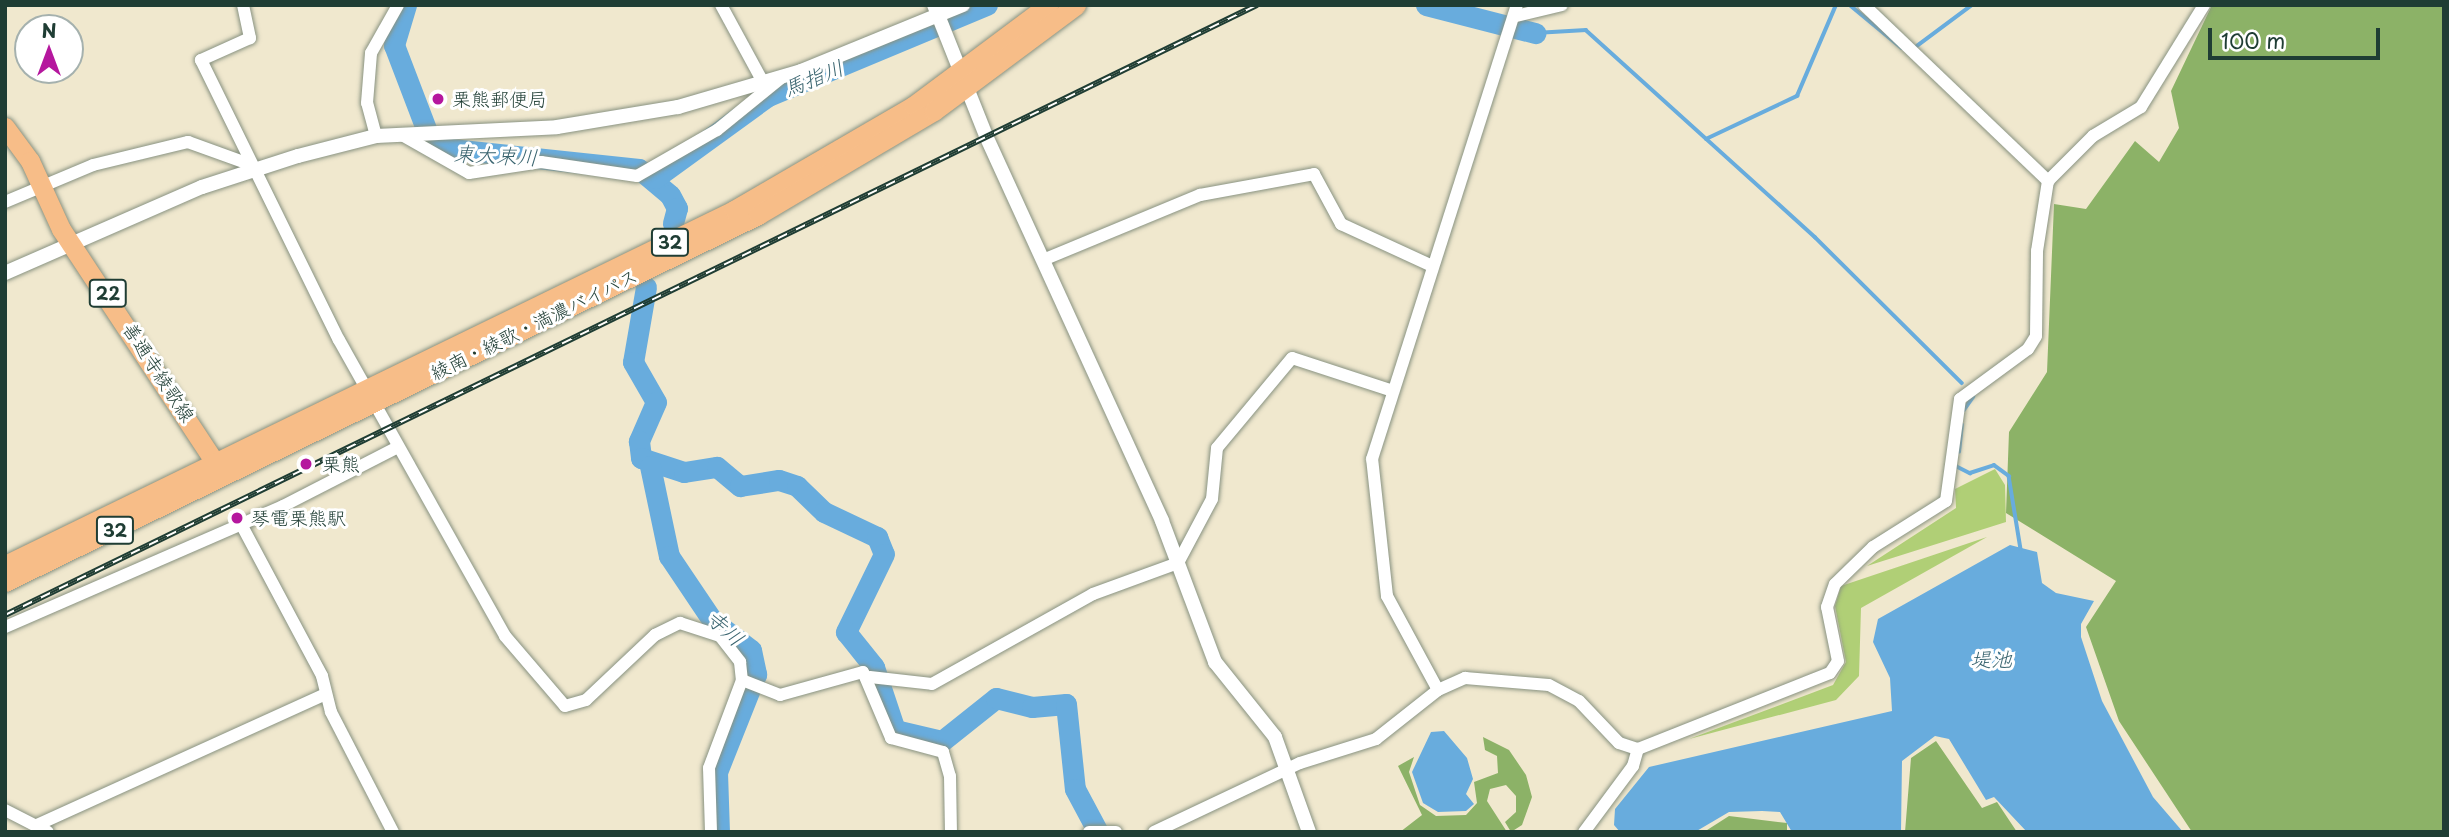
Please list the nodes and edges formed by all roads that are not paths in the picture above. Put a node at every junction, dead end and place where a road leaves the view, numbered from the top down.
1 (243, 5) edge
2 (398, 5) edge
3 (721, 5) edge
4 (963, 5) edge
5 (1048, 5) edge
6 (1076, 5) edge
7 (1562, 5) edge
8 (1864, 5) edge
9 (2204, 5) edge
10 (939, 18) edge
11 (1514, 18) edge
12 (784, 76) junction
13 (963, 79) junction
14 (763, 82) junction
15 (5, 127) edge
16 (402, 135) junction
17 (376, 136) junction
18 (253, 166) junction
19 (2048, 181) junction
20 (41, 185) junction
21 (5, 202) edge
22 (72, 243) junction
23 (1043, 260) junction
24 (1430, 265) junction
25 (5, 273) edge
26 (1390, 390) junction
27 (369, 395) junction
28 (398, 447) junction
29 (218, 467) junction
30 (241, 524) junction
31 (1178, 563) junction
32 (5, 565) edge
33 (5, 582) edge
34 (5, 628) edge
35 (876, 676) junction
36 (750, 683) junction
37 (1438, 690) junction
38 (326, 694) junction
39 (1638, 749) junction
40 (1291, 770) junction
41 (5, 810) edge
42 (42, 828) edge
43 (1093, 830) edge
44 (393, 832) edge
45 (711, 832) edge
46 (951, 832) edge
47 (1116, 832) edge
48 (1154, 832) edge
49 (1309, 832) edge
50 (1584, 832) edge

1 - 18 street
2 - 17 street
3 - 14 street
4 - 10 street
5 - 13 main road, 綾南・綾歌・満濃バイパス / 32
6 - 13 main road, 綾南・綾歌・満濃バイパス / 32
7 - 11 street
8 - 19 street
9 - 19 street
10 - 12 street
10 - 13 street
11 - 24 street
12 - 14 street
12 - 16 street
13 - 23 street
13 - 27 main road, 綾南・綾歌・満濃バイパス / 32
14 - 16 street
15 - 20 main road, 善通寺綾歌線 / 22
16 - 17 street
17 - 18 street
18 - 20 street
18 - 22 street
18 - 27 street
19 - 39 street
20 - 21 street
20 - 22 main road, 善通寺綾歌線 / 22
22 - 25 street
22 - 29 main road, 善通寺綾歌線 / 22
23 - 24 street
23 - 31 street
24 - 26 street
26 - 31 street
26 - 37 street
27 - 28 street
27 - 29 main road, 綾南・綾歌・満濃バイパス / 32
28 - 30 street
28 - 36 street
29 - 32 main road, 綾南・綾歌・満濃バイパス / 32
29 - 33 main road, 綾南・綾歌・満濃バイパス / 32
30 - 34 street
30 - 38 street
31 - 35 street
31 - 40 street
35 - 36 street
35 - 46 street
36 - 45 street
37 - 39 street
37 - 40 street
38 - 42 street
38 - 44 street
39 - 50 street
40 - 48 street
40 - 49 street
41 - 42 street
43 - 47 street

